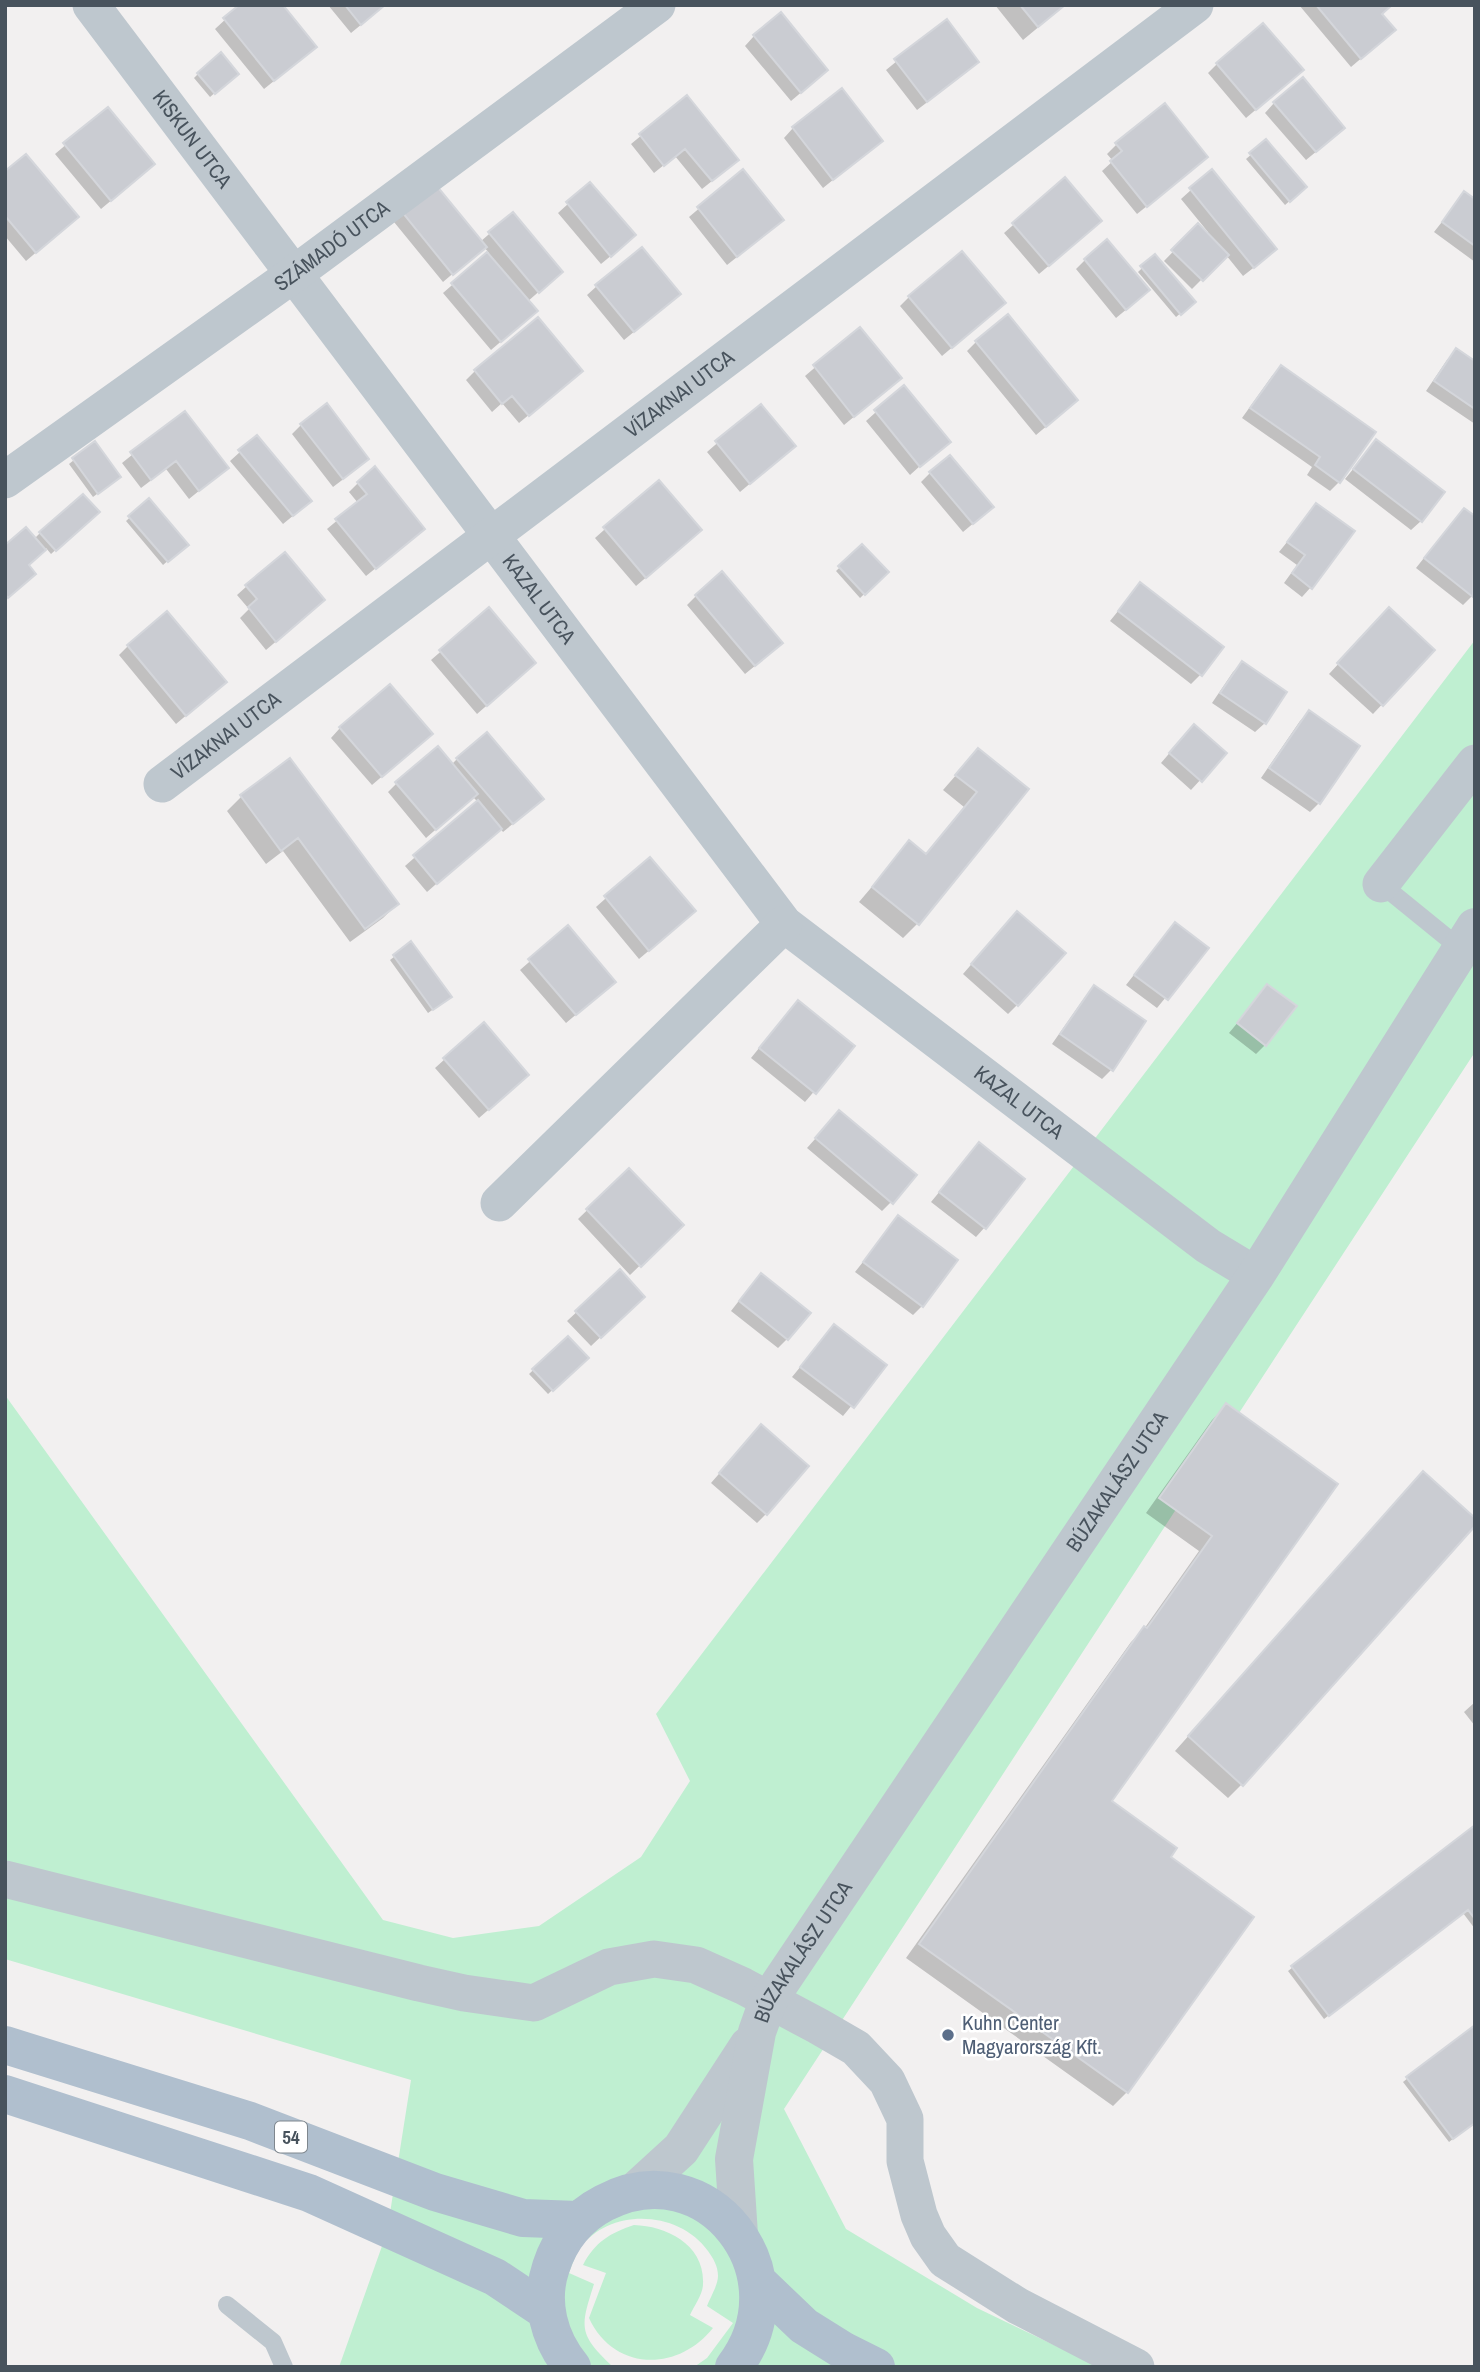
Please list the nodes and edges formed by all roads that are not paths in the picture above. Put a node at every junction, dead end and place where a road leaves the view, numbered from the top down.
1 (91, 5) edge
2 (657, 5) edge
3 (1195, 5) edge
4 (294, 274) junction
5 (5, 480) edge
6 (492, 537) junction
7 (1475, 763) edge
8 (162, 784) dead end
9 (1381, 884) joint
10 (785, 925) junction
11 (1468, 938) edge
12 (499, 1203) dead end
13 (1256, 1275) junction
14 (5, 1879) edge
15 (762, 2016) junction
16 (5, 2045) edge
17 (5, 2094) edge
18 (634, 2192) junction
19 (578, 2220) junction
20 (739, 2235) junction
21 (759, 2283) junction
22 (227, 2305) dead end
23 (547, 2311) junction
24 (559, 2361) edge
25 (284, 2367) edge
26 (734, 2367) edge
27 (876, 2367) edge
28 (1136, 2367) edge

1 - 4 street, KISKUN UTCA
2 - 4 street, SZÁMADÓ UTCA
3 - 6 street, VÍZAKNAI UTCA
4 - 5 street, SZÁMADÓ UTCA
4 - 6 street, KAZAL UTCA
6 - 8 street, VÍZAKNAI UTCA
6 - 10 street, KAZAL UTCA
7 - 9 street
9 - 11 lane
10 - 12 street
10 - 13 street, KAZAL UTCA
11 - 13 street, BÚZAKALÁSZ UTCA
13 - 15 street, BÚZAKALÁSZ UTCA
14 - 15 street
15 - 18 street, BÚZAKALÁSZ UTCA
15 - 20 street, BÚZAKALÁSZ UTCA
15 - 28 street
16 - 19 main road, 54
17 - 23 main road, 54
18 - 19 main road
18 - 20 main road
19 - 23 main road
20 - 21 main road
21 - 26 main road
21 - 27 main road
22 - 25 lane
23 - 24 main road

